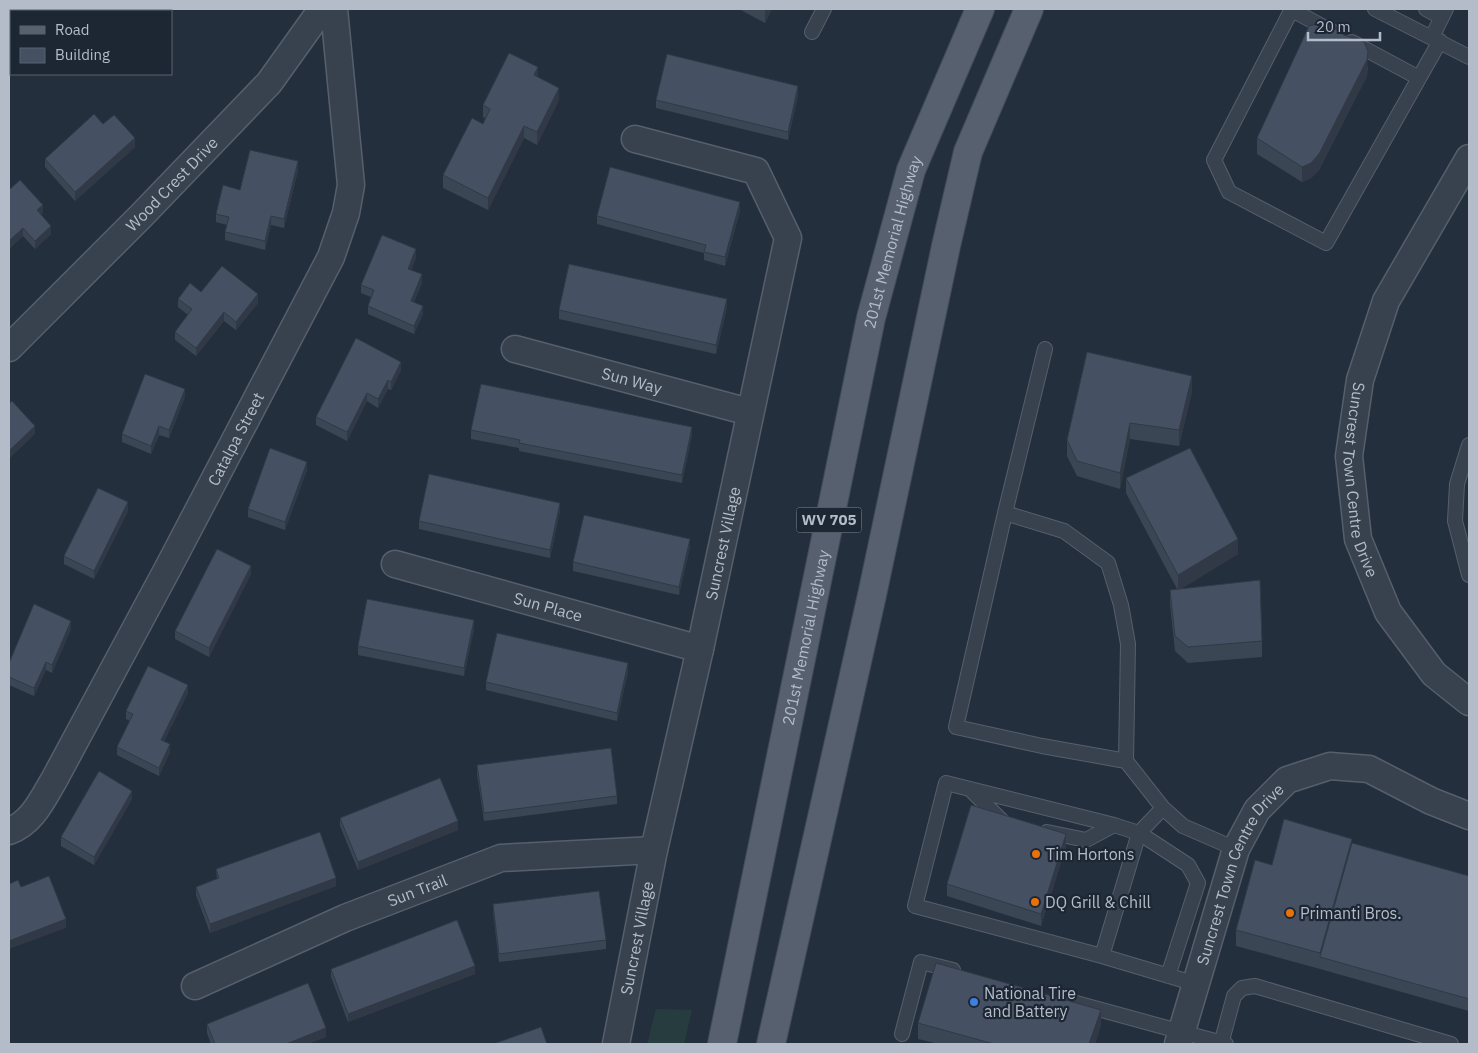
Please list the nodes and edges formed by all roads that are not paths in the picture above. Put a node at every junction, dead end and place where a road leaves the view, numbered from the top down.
1 (322, 9) edge
2 (334, 9) edge
3 (824, 9) edge
4 (980, 9) edge
5 (1029, 9) edge
6 (1292, 9) edge
7 (1375, 9) edge
8 (1426, 9) edge
9 (1444, 13) edge
10 (812, 32) dead end
11 (1436, 39) junction
12 (1469, 57) edge
13 (1419, 78) junction
14 (635, 138) dead end
15 (1469, 158) edge
16 (9, 348) edge
17 (515, 349) dead end
18 (1045, 349) dead end
19 (750, 412) junction
20 (1469, 445) edge
21 (1005, 513) junction
22 (395, 564) dead end
23 (1469, 575) edge
24 (700, 649) junction
25 (1469, 702) edge
26 (1126, 761) junction
27 (969, 788) junction
28 (1162, 808) junction
29 (1469, 816) edge
30 (1114, 824) junction
31 (9, 831) edge
32 (1138, 833) junction
33 (1236, 849) junction
34 (654, 850) junction
35 (1102, 956) junction
36 (967, 974) edge
37 (1168, 976) junction
38 (1196, 984) junction
39 (196, 986) dead end
40 (1051, 996) edge
41 (902, 1034) dead end
42 (1180, 1038) edge
43 (616, 1044) edge
44 (722, 1044) edge
45 (772, 1044) edge
46 (1223, 1044) edge
47 (1450, 1044) edge

1 - 16 street, Wood Crest Drive
2 - 31 street, Catalpa Street
3 - 10 lane
4 - 44 main road, 201st Memorial Highway / WV 705
5 - 45 main road, WV 705
6 - 13 lane
6 - 13 lane
7 - 11 lane
8 - 9 lane
9 - 11 lane
11 - 12 lane
11 - 13 lane
14 - 19 street, Suncrest Village
15 - 25 street, Suncrest Town Centre Drive
17 - 19 street, Sun Way
18 - 21 lane
19 - 24 street, Suncrest Village
20 - 23 lane
21 - 26 lane
21 - 26 lane
22 - 24 street, Sun Place
24 - 34 street, Suncrest Village
26 - 28 lane
27 - 30 lane
27 - 30 lane
27 - 35 lane
28 - 32 lane
28 - 33 lane
29 - 33 street, Suncrest Town Centre Drive
30 - 32 lane
32 - 35 lane
32 - 37 lane
33 - 38 street, Suncrest Town Centre Drive
34 - 39 street, Sun Trail
34 - 43 street, Suncrest Village
35 - 37 lane
36 - 41 lane
37 - 38 lane
38 - 42 street, Suncrest Town Centre Drive
40 - 42 lane
42 - 46 lane
46 - 47 lane

